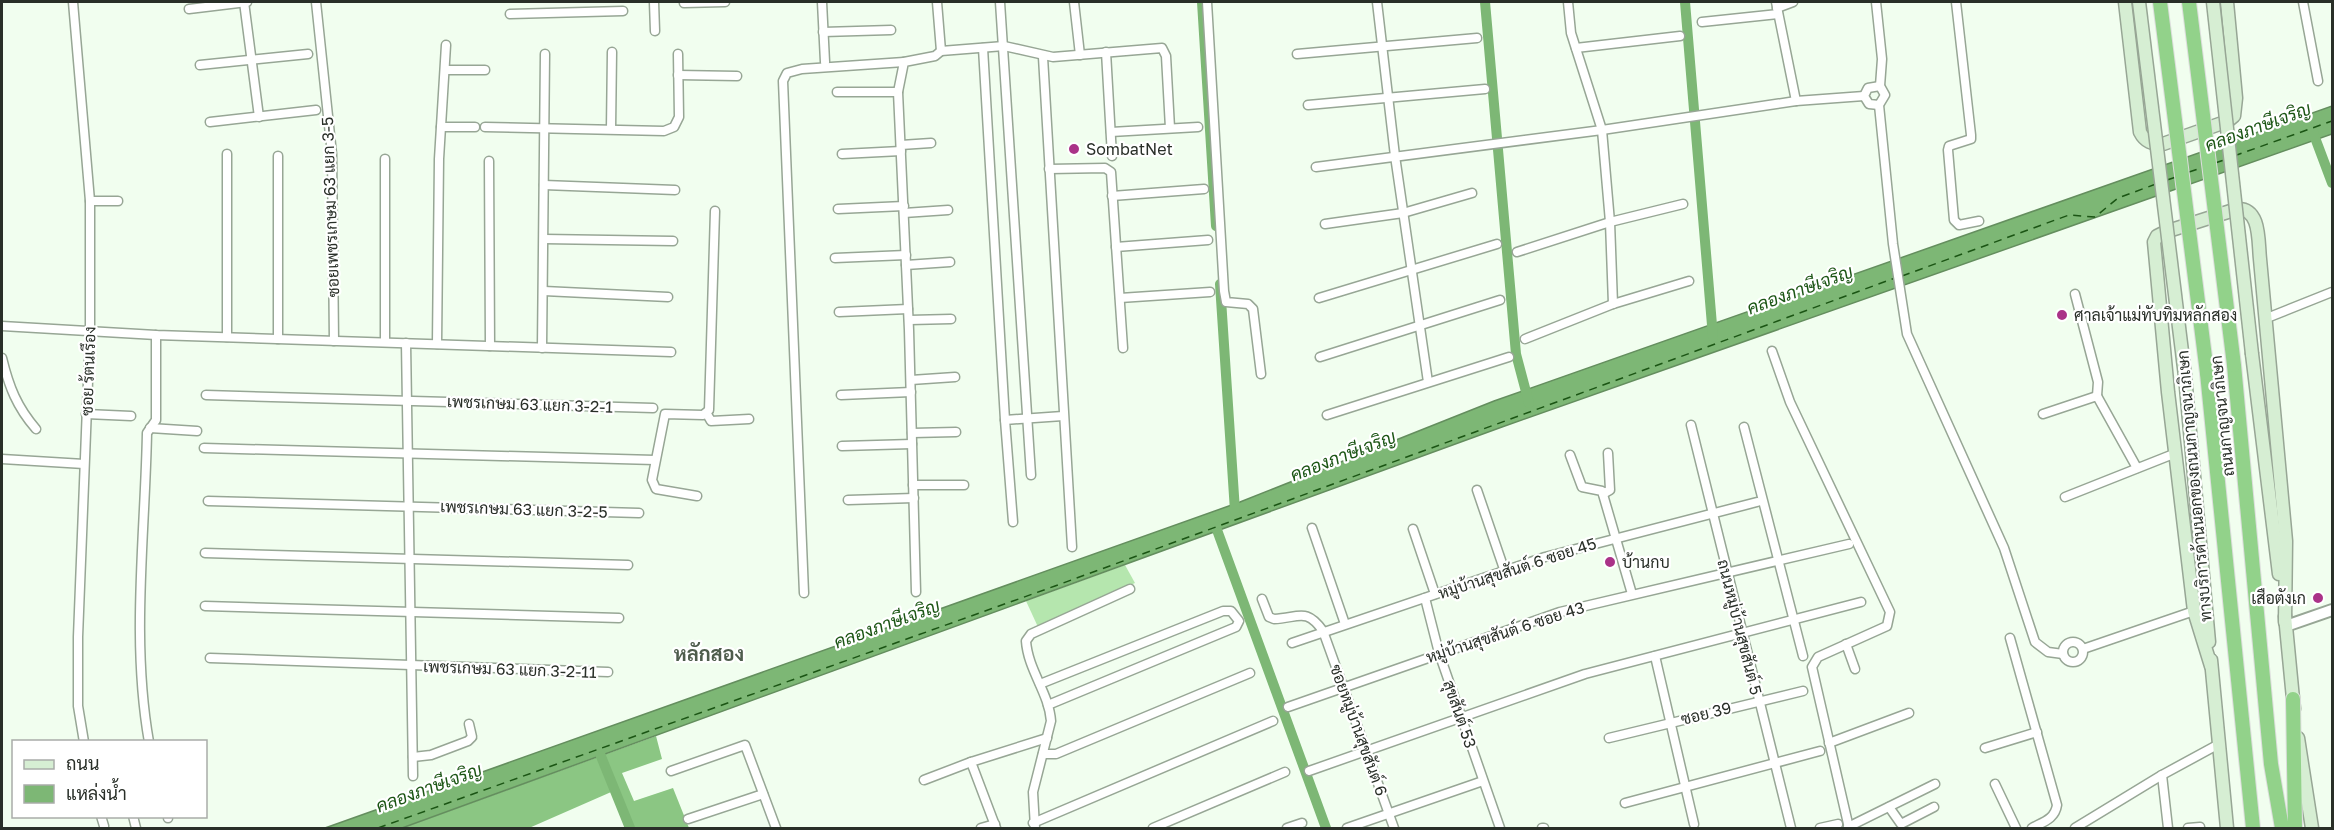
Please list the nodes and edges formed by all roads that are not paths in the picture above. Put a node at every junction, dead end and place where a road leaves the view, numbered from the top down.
1 (73, 2) edge
2 (245, 2) edge
3 (316, 2) edge
4 (568, 2) edge
5 (654, 2) edge
6 (725, 2) edge
7 (822, 2) edge
8 (937, 2) edge
9 (1000, 2) edge
10 (1074, 2) edge
11 (1207, 2) edge
12 (1377, 2) edge
13 (1568, 2) edge
14 (1793, 2) edge
15 (1876, 2) edge
16 (1956, 2) edge
17 (2125, 2) edge
18 (2139, 2) edge
19 (2160, 2) edge
20 (2188, 2) edge
21 (2213, 2) edge
22 (2227, 2) edge
23 (2303, 2) edge
24 (684, 3) dead end
25 (1777, 8) edge
26 (189, 9) dead end
27 (623, 12) dead end
28 (568, 13) junction
29 (510, 14) dead end
30 (1702, 22) dead end
31 (891, 30) dead end
32 (655, 31) dead end
33 (823, 32) junction
34 (1680, 36) dead end
35 (1477, 38) dead end
36 (446, 45) dead end
37 (1004, 46) junction
38 (1381, 46) junction
39 (983, 48) junction
40 (1576, 48) junction
41 (941, 51) junction
42 (612, 52) dead end
43 (1106, 52) junction
44 (308, 54) dead end
45 (545, 54) dead end
46 (678, 54) dead end
47 (1080, 54) junction
48 (1297, 54) dead end
49 (1043, 57) junction
50 (252, 60) junction
51 (825, 62) dead end
52 (904, 62) junction
53 (200, 65) dead end
54 (445, 70) junction
55 (485, 70) dead end
56 (678, 75) junction
57 (737, 76) dead end
58 (2318, 81) dead end
59 (1880, 86) junction
60 (1485, 89) dead end
61 (837, 92) dead end
62 (898, 92) junction
63 (1864, 96) junction
64 (1388, 97) junction
65 (1796, 101) junction
66 (1308, 105) dead end
67 (1880, 105) junction
68 (316, 110) dead end
69 (259, 117) junction
70 (210, 122) dead end
71 (441, 127) junction
72 (475, 127) dead end
73 (485, 127) dead end
74 (1198, 127) dead end
75 (545, 128) junction
76 (611, 129) junction
77 (1170, 129) junction
78 (1602, 130) junction
79 (1111, 132) junction
80 (930, 143) dead end
81 (901, 148) junction
82 (227, 154) dead end
83 (842, 154) dead end
84 (278, 156) dead end
85 (1112, 156) dead end
86 (1395, 156) junction
87 (385, 159) dead end
88 (489, 161) dead end
89 (1316, 166) dead end
90 (1049, 169) junction
91 (544, 185) junction
92 (1204, 189) dead end
93 (675, 190) dead end
94 (1472, 193) dead end
95 (1113, 196) junction
96 (90, 201) junction
97 (118, 201) dead end
98 (1683, 204) dead end
99 (838, 209) dead end
100 (904, 210) junction
101 (948, 210) dead end
102 (715, 211) dead end
103 (1403, 213) junction
104 (1979, 221) dead end
105 (1610, 222) junction
106 (1326, 224) dead end
107 (544, 239) junction
108 (1208, 240) dead end
109 (673, 241) dead end
110 (1497, 244) dead end
111 (1116, 247) junction
112 (1517, 252) dead end
113 (906, 255) junction
114 (835, 258) dead end
115 (950, 262) dead end
116 (906, 265) junction
117 (1411, 270) junction
118 (1689, 281) dead end
119 (544, 291) junction
120 (1210, 292) dead end
121 (2332, 292) edge
122 (2075, 294) dead end
123 (668, 297) dead end
124 (1120, 298) junction
125 (1319, 298) dead end
126 (1500, 300) dead end
127 (1612, 304) junction
128 (908, 309) junction
129 (839, 312) dead end
130 (2266, 318) junction
131 (951, 319) dead end
132 (909, 320) junction
133 (1419, 325) junction
134 (2, 326) edge
135 (90, 330) junction
136 (156, 335) junction
137 (227, 337) junction
138 (278, 339) junction
139 (1525, 339) dead end
140 (334, 341) junction
141 (385, 342) junction
142 (406, 343) junction
143 (437, 344) junction
144 (490, 346) junction
145 (542, 348) junction
146 (1123, 348) dead end
147 (1772, 351) dead end
148 (671, 352) dead end
149 (1320, 357) dead end
150 (1509, 357) dead end
151 (2, 358) edge
152 (1261, 374) dead end
153 (955, 377) dead end
154 (910, 381) junction
155 (1428, 382) junction
156 (911, 392) junction
157 (206, 395) dead end
158 (841, 395) dead end
159 (2097, 396) junction
160 (408, 400) junction
161 (653, 408) dead end
162 (86, 414) junction
163 (707, 414) junction
164 (2043, 414) dead end
165 (1327, 415) dead end
166 (131, 416) dead end
167 (1064, 416) junction
168 (1027, 418) junction
169 (749, 420) dead end
170 (1005, 420) junction
171 (1691, 425) dead end
172 (1744, 427) dead end
173 (150, 428) junction
174 (36, 429) dead end
175 (197, 431) dead end
176 (956, 432) dead end
177 (912, 433) junction
178 (912, 444) junction
179 (842, 446) dead end
180 (204, 448) dead end
181 (409, 453) junction
182 (1608, 453) dead end
183 (2176, 453) junction
184 (1570, 455) dead end
185 (2, 459) edge
186 (656, 460) junction
187 (84, 464) junction
188 (2137, 468) junction
189 (1031, 475) dead end
190 (913, 485) junction
191 (964, 485) dead end
192 (1477, 490) dead end
193 (1603, 494) junction
194 (698, 496) dead end
195 (2065, 497) dead end
196 (914, 498) junction
197 (848, 500) dead end
198 (208, 501) dead end
199 (1757, 502) dead end
200 (410, 505) junction
201 (639, 513) dead end
202 (1714, 513) junction
203 (1013, 522) dead end
204 (1312, 528) dead end
205 (1413, 529) dead end
206 (1617, 536) junction
207 (1849, 544) dead end
208 (1072, 547) dead end
209 (205, 553) dead end
210 (410, 560) junction
211 (1780, 560) junction
212 (628, 565) dead end
213 (1504, 569) junction
214 (1727, 572) junction
215 (1130, 589) dead end
216 (916, 592) dead end
217 (804, 593) dead end
218 (1435, 594) junction
219 (1632, 594) junction
220 (1425, 598) junction
221 (1262, 599) dead end
222 (1862, 602) dead end
223 (205, 606) dead end
224 (2332, 610) edge
225 (2194, 611) junction
226 (411, 612) junction
227 (619, 618) dead end
228 (1793, 621) junction
229 (1345, 624) junction
230 (2286, 624) junction
231 (1323, 631) junction
232 (1742, 635) junction
233 (2010, 638) dead end
234 (1292, 643) dead end
235 (1846, 644) junction
236 (2083, 649) junction
237 (1439, 653) junction
238 (2063, 654) junction
239 (1655, 656) junction
240 (1803, 656) dead end
241 (210, 658) dead end
242 (412, 666) junction
243 (2211, 666) junction
244 (1855, 669) dead end
245 (609, 672) dead end
246 (1250, 673) dead end
247 (1040, 684) junction
248 (1344, 688) junction
249 (1803, 691) dead end
250 (2293, 699) junction
251 (1758, 700) junction
252 (1048, 705) junction
253 (1288, 707) dead end
254 (1909, 713) dead end
255 (1461, 717) junction
256 (1273, 722) dead end
257 (1671, 722) junction
258 (469, 724) dead end
259 (2037, 732) junction
260 (1047, 738) junction
261 (1609, 738) dead end
262 (84, 740) edge
263 (149, 740) edge
264 (1828, 743) junction
265 (2219, 744) junction
266 (1985, 748) dead end
267 (1366, 751) junction
268 (1820, 751) dead end
269 (1043, 754) junction
270 (413, 757) junction
271 (971, 762) junction
272 (1775, 765) junction
273 (671, 771) dead end
274 (1309, 771) dead end
275 (1286, 772) dead end
276 (2162, 775) junction
277 (413, 776) dead end
278 (924, 780) dead end
279 (1483, 781) junction
280 (1935, 784) dead end
281 (1995, 784) dead end
282 (1685, 788) junction
283 (763, 794) junction
284 (1625, 803) dead end
285 (1889, 807) junction
286 (1934, 807) dead end
287 (1389, 813) junction
288 (101, 818) edge
289 (688, 819) dead end
290 (1302, 822) dead end
291 (1694, 824) dead end
292 (1838, 824) dead end
293 (104, 826) dead end
294 (996, 826) edge
295 (1034, 826) edge
296 (1849, 827) edge
297 (2200, 827) dead end
298 (776, 828) edge
299 (981, 828) edge
300 (1153, 828) edge
301 (1287, 828) edge
302 (1347, 828) edge
303 (1394, 828) edge
304 (1500, 828) edge
305 (1791, 828) edge
306 (1820, 828) edge
307 (2016, 828) edge
308 (2032, 828) edge
309 (2075, 828) edge
310 (2168, 828) edge
311 (2188, 828) edge
312 (2227, 828) edge
313 (2253, 828) edge
314 (2282, 828) edge
315 (2295, 828) edge
316 (2312, 828) edge

1 - 96 street, ซอย ร้ตนเรึอง
2 - 26 street
2 - 50 street
3 - 140 street, ซอยเพชรเกษม 63 แยก 3-5
4 - 28 street
5 - 32 street
6 - 24 street
7 - 33 street
8 - 41 street
9 - 37 street
10 - 47 street
11 - 152 street
12 - 38 street
13 - 40 street
14 - 25 street
15 - 59 street
16 - 104 street
17 - 22 main road
18 - 243 main road, ทางบริการด้านนอกของถนนกาญจนาภิเษก, bridge
19 - 313 highway, ถนนกาญจนาภิเษก, bridge
20 - 314 highway, ถนนกาญจนาภิเษก, bridge
21 - 230 main road, bridge
23 - 58 street
25 - 30 street
25 - 65 street
27 - 28 street
28 - 29 street
31 - 33 street
33 - 51 street
34 - 40 street
35 - 38 street
36 - 54 street
37 - 39 street
37 - 49 street
37 - 168 street
38 - 48 street
38 - 64 street
39 - 41 street
39 - 170 street
40 - 78 street
41 - 52 street
42 - 76 street
43 - 47 street
43 - 77 street
43 - 79 street
44 - 50 street
45 - 75 street
46 - 56 street
47 - 49 street
49 - 90 street
50 - 53 street
50 - 69 street
52 - 62 street
52 - 217 street
54 - 55 street
54 - 71 street
56 - 57 street
56 - 76 street
59 - 63 street
59 - 67 street
60 - 64 street
61 - 62 street
62 - 81 street
63 - 65 street
63 - 67 street
64 - 66 street
64 - 86 street
65 - 78 street
67 - 238 street
68 - 69 street
69 - 70 street
71 - 72 street
71 - 143 street
73 - 75 street
74 - 77 street
75 - 76 street
75 - 91 street
77 - 79 street
78 - 86 street
78 - 105 street
79 - 85 street
80 - 81 street
81 - 83 street
81 - 100 street
82 - 137 street
84 - 138 street
86 - 89 street
86 - 103 street
87 - 141 street
88 - 144 street
90 - 95 street
90 - 167 street
91 - 93 street
91 - 107 street
92 - 95 street
94 - 103 street
95 - 111 street
96 - 97 street
96 - 135 street, ซอย ร้ตนเรึอง
98 - 105 street
99 - 100 street
100 - 101 street
100 - 113 street
102 - 163 street
103 - 106 street
103 - 117 street
105 - 112 street
105 - 127 street
107 - 109 street
107 - 119 street
108 - 111 street
110 - 117 street
111 - 124 street
113 - 114 street
113 - 116 street
115 - 116 street
116 - 128 street
117 - 125 street
117 - 133 street
118 - 127 street
119 - 123 street
119 - 145 street
120 - 124 street
121 - 130 street
122 - 159 street
124 - 146 street
126 - 133 street
127 - 139 street
128 - 129 street
128 - 132 street
130 - 183 main road
130 - 230 main road
131 - 132 street
132 - 154 street
133 - 149 street
133 - 155 street
134 - 135 street
135 - 136 street
135 - 162 street, ซอย ร้ตนเรึอง
136 - 137 street
136 - 173 street
137 - 138 street
138 - 140 street
140 - 141 street
141 - 142 street
142 - 143 street
142 - 160 street
143 - 144 street
144 - 145 street
145 - 148 street
147 - 235 street
150 - 155 street
151 - 174 street
153 - 154 street
154 - 156 street
155 - 165 street
156 - 158 street
156 - 177 street
157 - 160 street, เพชรเกษม 63 แยก 3-2-1
159 - 164 street
159 - 188 street
160 - 161 street, เพชรเกษม 63 แยก 3-2-1
160 - 181 street
162 - 166 street
162 - 187 street, ซอย ร้ตนเรึอง
163 - 169 street
163 - 186 street
167 - 168 street
167 - 208 street
168 - 170 street
168 - 189 street
170 - 203 street
171 - 202 street, ถนนหมู่บ้านสุขสันต์ 5
172 - 211 street
173 - 175 street
173 - 263 street
176 - 177 street
177 - 178 street
178 - 179 street
178 - 190 street
180 - 181 street
181 - 186 street
181 - 200 street
182 - 193 street
183 - 188 street
183 - 225 main road
184 - 193 street
185 - 187 street
186 - 194 street
187 - 262 street, ซอย ร้ตนเรึอง
188 - 195 street
190 - 191 street
190 - 196 street
192 - 213 street
193 - 206 street
196 - 197 street
196 - 216 street
198 - 200 street, เพชรเกษม 63 แยก 3-2-5
199 - 202 street, หมู่บ้านสุขสันต์ 6 ซอย 45
200 - 201 street, เพชรเกษม 63 แยก 3-2-5
200 - 210 street
202 - 206 street, หมู่บ้านสุขสันต์ 6 ซอย 45
202 - 214 street, ถนนหมู่บ้านสุขสันต์ 5
204 - 229 street
205 - 218 street
206 - 213 street, หมู่บ้านสุขสันต์ 6 ซอย 45
206 - 219 street
207 - 211 street, หมู่บ้านสุขสันต์ 6 ซอย 43
209 - 210 street
210 - 212 street
210 - 226 street
211 - 214 street, หมู่บ้านสุขสันต์ 6 ซอย 43
211 - 228 street
213 - 218 street, หมู่บ้านสุขสันต์ 6 ซอย 45
214 - 219 street, หมู่บ้านสุขสันต์ 6 ซอย 43
214 - 232 street, ถนนหมู่บ้านสุขสันต์ 5
215 - 247 street
218 - 220 street, หมู่บ้านสุขสันต์ 6 ซอย 45
219 - 237 street, หมู่บ้านสุขสันต์ 6 ซอย 43
220 - 229 street, หมู่บ้านสุขสันต์ 6 ซอย 45
220 - 237 street, สุขสันต์ 53
221 - 231 street
222 - 228 street
223 - 226 street
224 - 230 street
225 - 236 street
225 - 243 main road
226 - 227 street
226 - 242 street
228 - 232 street
228 - 240 street
229 - 231 street, หมู่บ้านสุขสันต์ 6 ซอย 45
230 - 250 main road
231 - 234 street, หมู่บ้านสุขสันต์ 6 ซอย 45
231 - 248 street, ซอยหมู่บ้านสุขสันต์ 6
232 - 239 street
232 - 251 street, ถนนหมู่บ้านสุขสันต์ 5
233 - 259 street
235 - 244 street
235 - 264 street
236 - 238 street
236 - 238 street
237 - 248 street, หมู่บ้านสุขสันต์ 6 ซอย 43
237 - 255 street, สุขสันต์ 53
239 - 255 street
239 - 257 street
241 - 242 street, เพชรเกษม 63 แยก 3-2-11
242 - 245 street, เพชรเกษม 63 แยก 3-2-11
242 - 270 street
243 - 265 main road, ทางบริการด้านนอกของถนนกาญจนาภิเษก
246 - 269 street
247 - 252 street
247 - 252 street
248 - 253 street, หมู่บ้านสุขสันต์ 6 ซอย 43
248 - 267 street, ซอยหมู่บ้านสุขสันต์ 6
249 - 251 street, ซอย 39
250 - 315 highway
250 - 316 main road
251 - 257 street, ซอย 39
251 - 272 street, ถนนหมู่บ้านสุขสันต์ 5
252 - 260 street
254 - 264 street
255 - 267 street
255 - 279 street, สุขสันต์ 53
256 - 295 street
257 - 261 street, ซอย 39
257 - 282 street
258 - 270 street
259 - 266 street
259 - 308 street
260 - 269 street
260 - 271 street
264 - 296 street
265 - 276 street
265 - 312 main road, ทางบริการด้านนอกของถนนกาญจนาภิเษก
267 - 274 street
267 - 287 street, ซอยหมู่บ้านสุขสันต์ 6
268 - 272 street
269 - 295 street
270 - 277 street
271 - 278 street
271 - 294 street
272 - 282 street
272 - 305 street, ถนนหมู่บ้านสุขสันต์ 5
273 - 283 street
275 - 300 street
276 - 309 street
276 - 310 street
279 - 287 street
279 - 304 street, สุขสันต์ 53
280 - 285 street
281 - 307 street
282 - 284 street
282 - 291 street
283 - 289 street
283 - 298 street
285 - 286 street
285 - 296 street
287 - 302 street
287 - 303 street, ซอยหมู่บ้านสุขสันต์ 6
288 - 293 street
290 - 301 street
292 - 306 street
294 - 299 street
297 - 311 street

